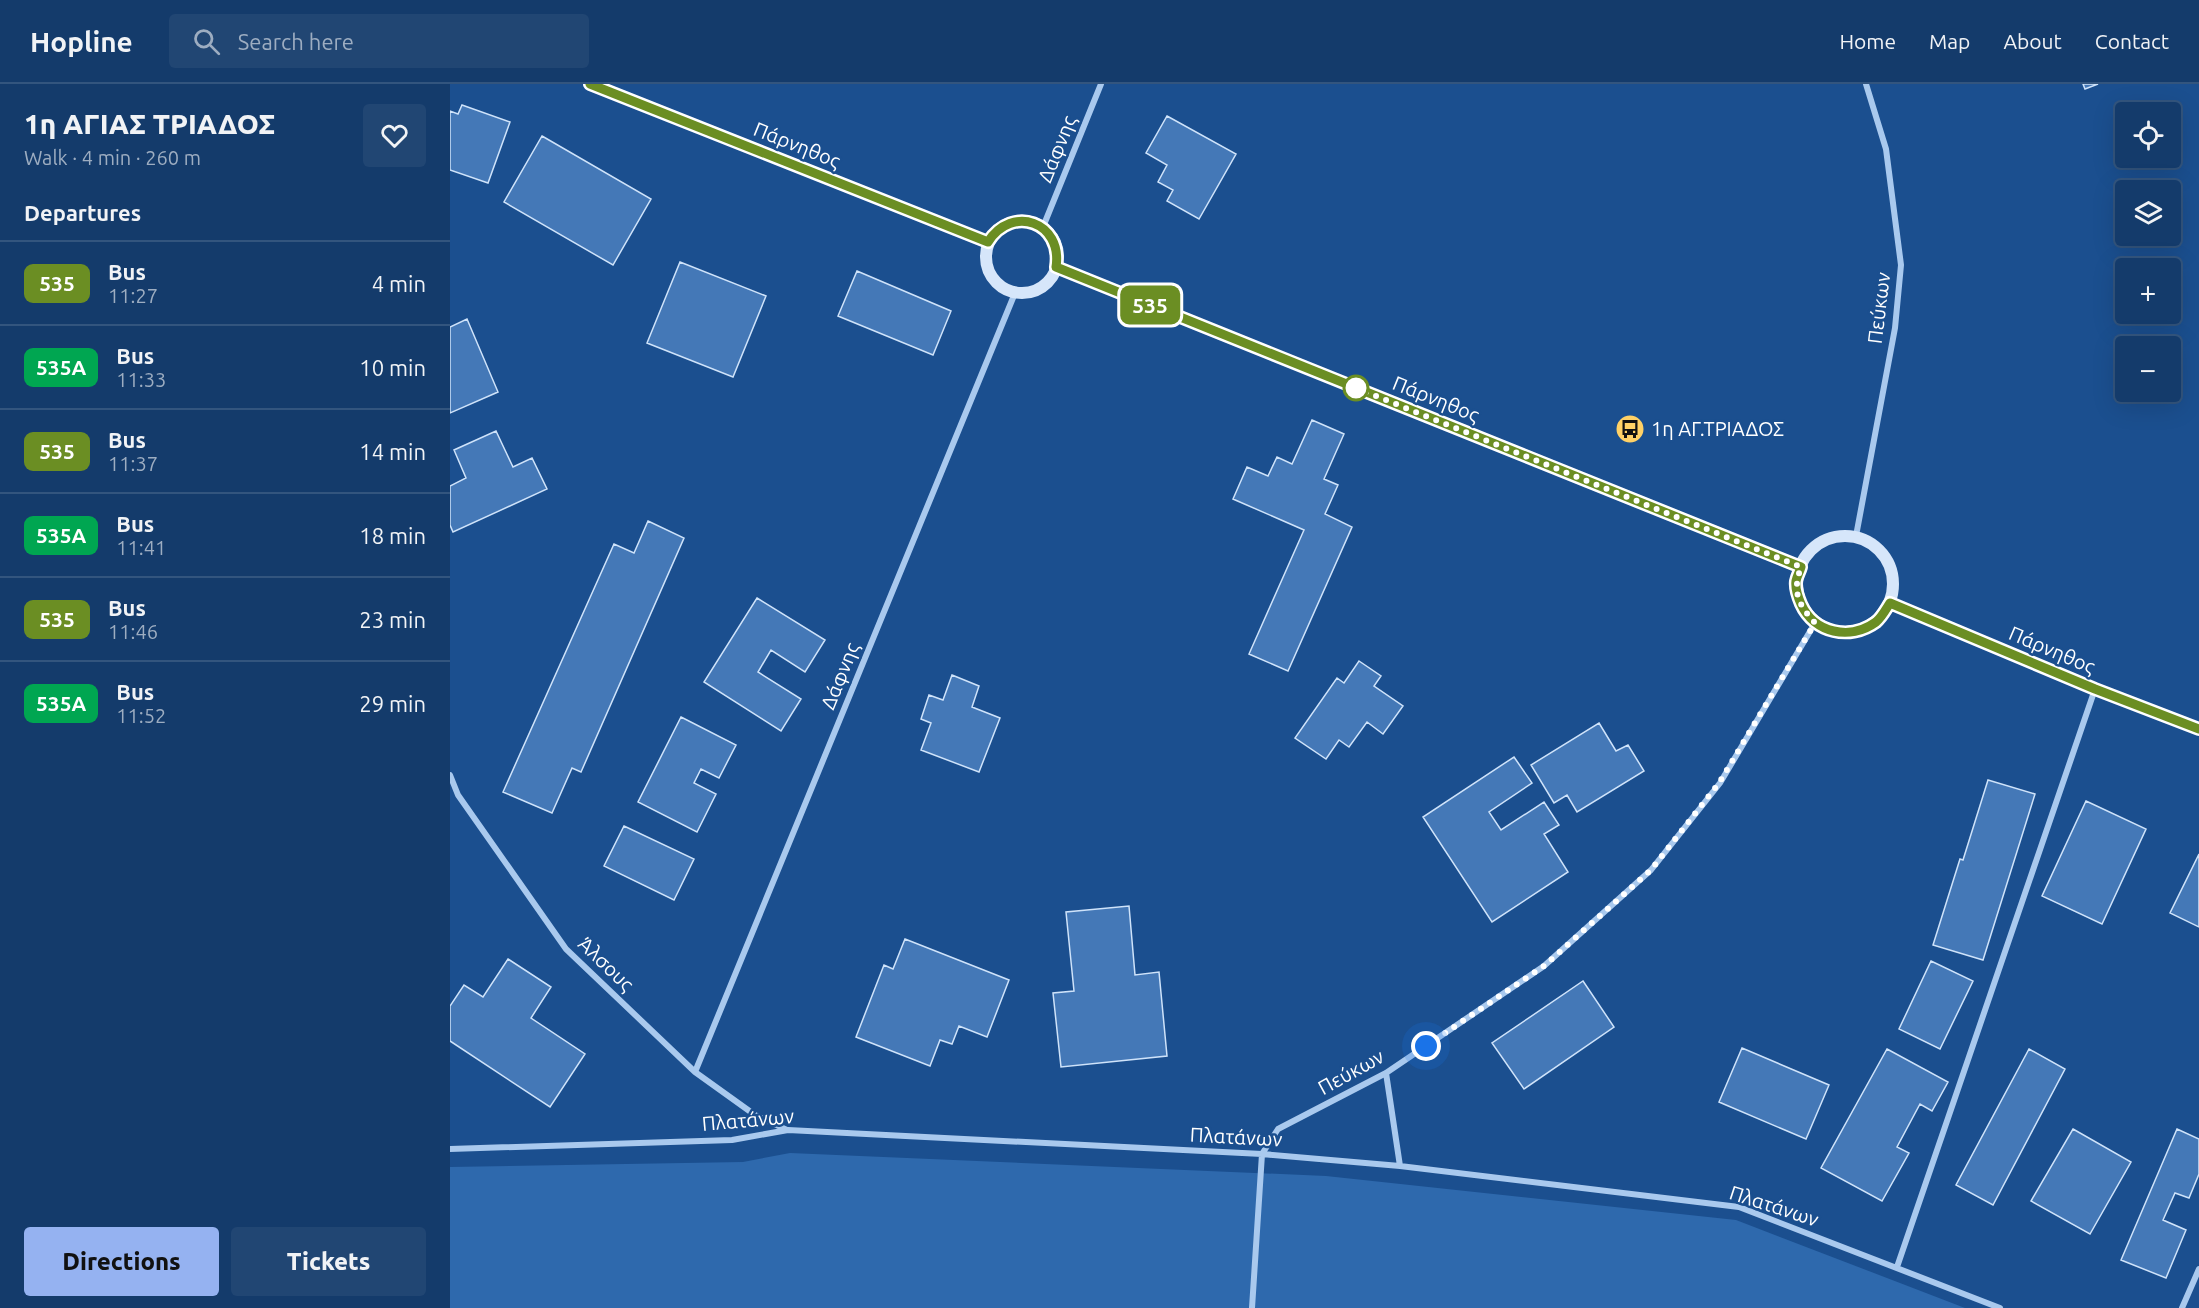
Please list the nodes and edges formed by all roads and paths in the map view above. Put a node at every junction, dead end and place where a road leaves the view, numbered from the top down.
1 (590, 84) edge
2 (1101, 84) edge
3 (1866, 84) edge
4 (1043, 227) junction
5 (988, 242) junction
6 (1056, 267) junction
7 (1015, 293) junction
8 (1856, 536) junction
9 (1801, 567) junction
10 (1890, 603) junction
11 (1815, 623) junction
12 (2095, 689) junction
13 (2199, 729) edge
14 (450, 775) edge
15 (695, 1072) junction
16 (1386, 1073) junction
17 (788, 1130) junction
18 (450, 1149) edge
19 (1262, 1154) junction
20 (1400, 1166) junction
21 (1897, 1267) junction
22 (2199, 1269) edge
23 (1252, 1308) edge
24 (2000, 1308) edge
25 (2182, 1308) edge

1 - 5 street, Πάρνηθος
2 - 4 street, Δάφνης
3 - 8 street, Πεύκων
4 - 5 street
4 - 6 street
5 - 7 street
6 - 7 street
6 - 9 street, Πάρνηθος
7 - 15 street, Δάφνης
8 - 9 street
8 - 10 street
9 - 11 street
10 - 11 street
10 - 12 street, Πάρνηθος
11 - 16 street, Πεύκων
12 - 13 street, Πάρνηθος
12 - 21 street
14 - 15 street, Άλσους
15 - 17 street, Άλσους
16 - 19 street, Πεύκων
16 - 20 street
17 - 18 street, Πλατάνων
17 - 19 street, Πλατάνων
19 - 20 street, Πλατάνων
19 - 23 street
20 - 21 street, Πλατάνων
21 - 24 street, Πλατάνων
22 - 25 street

